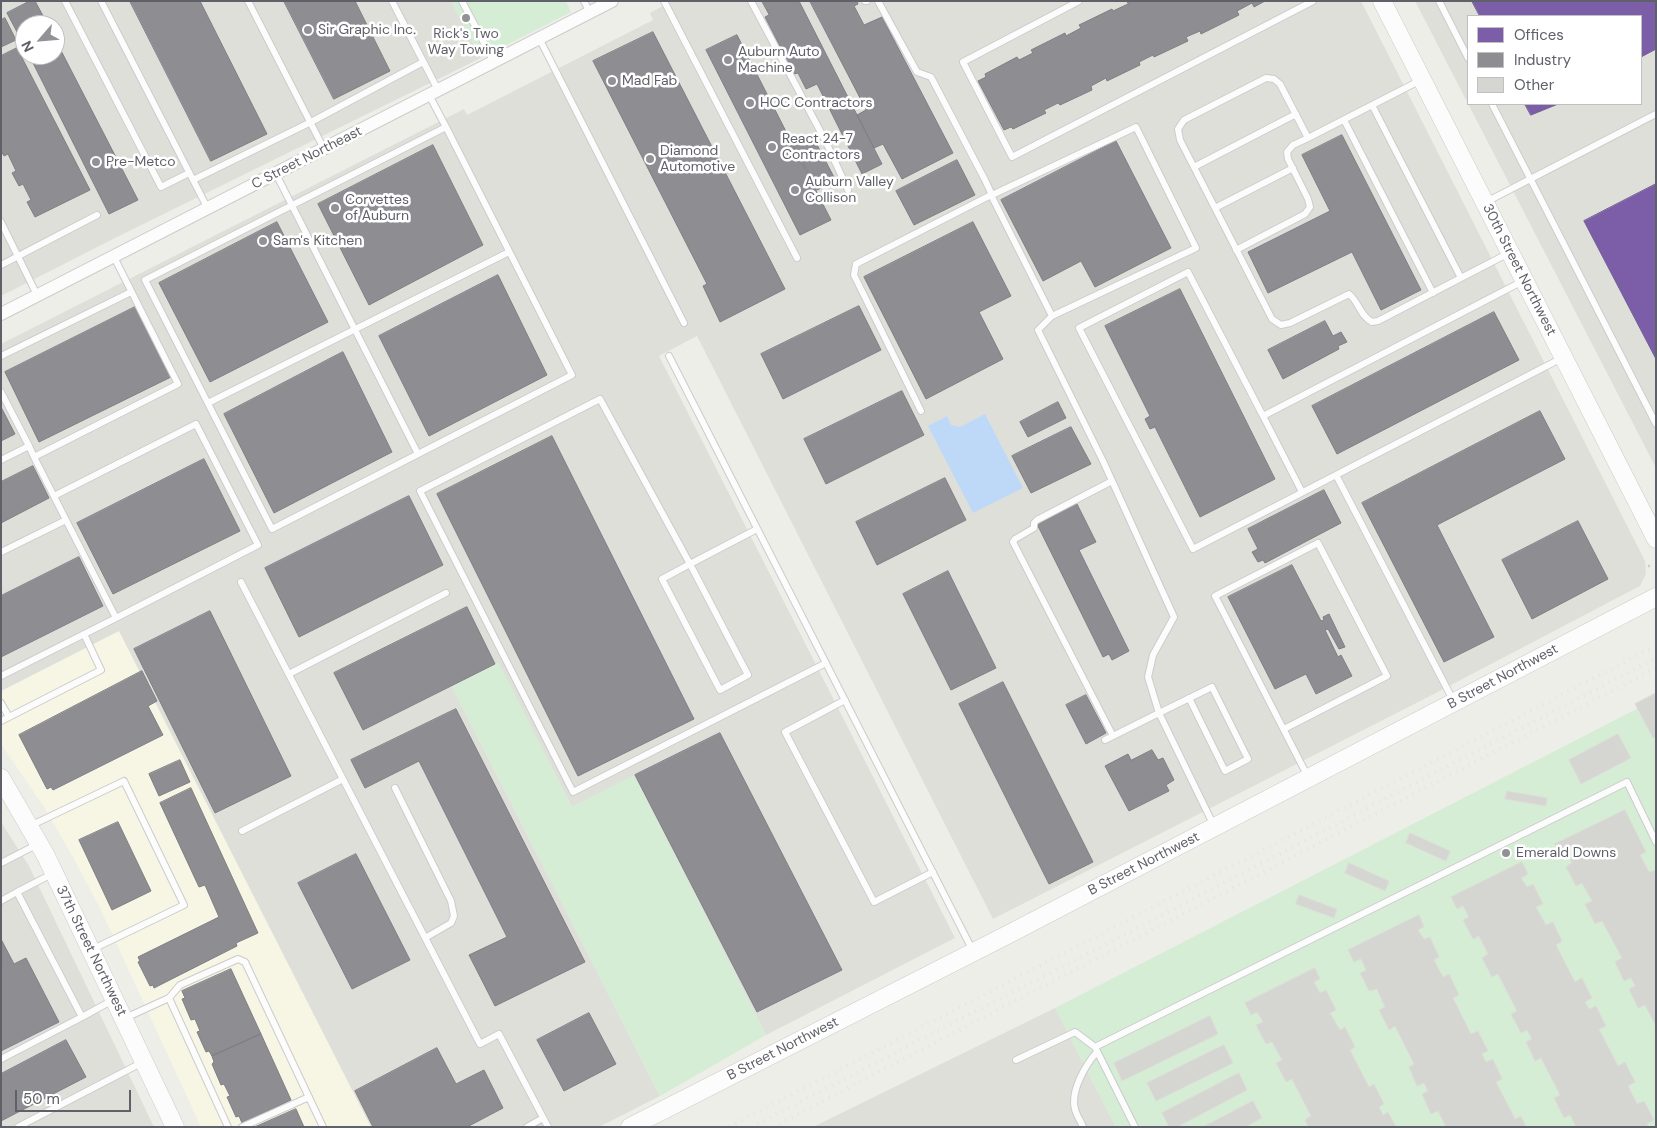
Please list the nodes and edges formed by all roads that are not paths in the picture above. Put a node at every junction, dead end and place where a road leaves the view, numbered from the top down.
1 (65, 1) edge
2 (101, 1) edge
3 (248, 1) edge
4 (392, 1) edge
5 (462, 1) edge
6 (612, 1) edge
7 (664, 1) edge
8 (751, 1) edge
9 (878, 1) edge
10 (1079, 1) edge
11 (1313, 1) edge
12 (1382, 1) edge
13 (1438, 1) edge
14 (587, 7) edge
15 (539, 38) junction
16 (1467, 56) edge
17 (423, 62) junction
18 (494, 62) junction
19 (1422, 79) junction
20 (434, 92) junction
21 (1372, 105) junction
22 (1493, 105) edge
23 (1296, 114) junction
24 (1656, 114) edge
25 (1344, 120) junction
26 (311, 122) junction
27 (446, 127) junction
28 (1308, 138) junction
29 (324, 149) junction
30 (1194, 167) junction
31 (1293, 168) junction
32 (189, 172) junction
33 (276, 174) junction
34 (1531, 179) junction
35 (193, 180) junction
36 (848, 190) dead end
37 (992, 195) junction
38 (1485, 203) junction
39 (292, 205) junction
40 (1215, 208) junction
41 (208, 209) junction
42 (97, 215) dead end
43 (1, 222) edge
44 (1236, 250) junction
45 (509, 252) junction
46 (1510, 253) junction
47 (18, 256) junction
48 (114, 257) junction
49 (797, 258) dead end
50 (1, 265) edge
51 (1461, 278) junction
52 (1524, 281) junction
53 (132, 292) junction
54 (1433, 293) junction
55 (38, 296) junction
56 (1, 314) edge
57 (1052, 316) junction
58 (684, 323) dead end
59 (355, 330) junction
60 (1, 356) edge
61 (668, 356) dead end
62 (1563, 357) junction
63 (1, 392) edge
64 (208, 403) junction
65 (921, 411) dead end
66 (1263, 416) junction
67 (1656, 424) edge
68 (29, 446) junction
69 (418, 454) junction
70 (34, 457) junction
71 (1, 460) edge
72 (1336, 475) junction
73 (1112, 481) junction
74 (1302, 492) junction
75 (54, 496) junction
76 (66, 520) junction
77 (757, 529) junction
78 (1656, 539) edge
79 (1, 552) edge
80 (690, 564) junction
81 (241, 582) dead end
82 (446, 592) dead end
83 (1656, 597) edge
84 (116, 618) junction
85 (84, 634) junction
86 (826, 662) junction
87 (289, 674) junction
88 (1, 676) edge
89 (1189, 698) junction
90 (845, 700) junction
91 (1454, 702) junction
92 (1, 703) edge
93 (1159, 713) junction
94 (9, 717) junction
95 (1, 721) edge
96 (1284, 729) junction
97 (1113, 736) junction
98 (1105, 740) dead end
99 (1, 778) edge
100 (1308, 778) junction
101 (343, 779) junction
102 (395, 788) dead end
103 (29, 826) junction
104 (1214, 827) junction
105 (242, 831) dead end
106 (1656, 842) edge
107 (39, 844) junction
108 (1, 863) edge
109 (933, 872) junction
110 (54, 873) junction
111 (17, 892) junction
112 (1, 901) edge
113 (426, 938) junction
114 (90, 950) junction
115 (974, 952) junction
116 (169, 998) junction
117 (114, 1000) junction
118 (82, 1017) junction
119 (124, 1018) junction
120 (1096, 1049) junction
121 (1, 1059) edge
122 (1016, 1060) dead end
123 (144, 1061) junction
124 (309, 1097) junction
125 (543, 1118) junction
126 (18, 1127) edge
127 (175, 1127) edge
128 (228, 1127) edge
129 (242, 1127) edge
130 (323, 1127) edge
131 (527, 1127) edge
132 (548, 1127) edge
133 (630, 1127) edge
134 (1083, 1127) edge
135 (1135, 1127) edge

1 - 32 lane
2 - 32 lane
3 - 26 lane
4 - 17 lane
5 - 18 lane
6 - 14 street, C Street Northeast
7 - 49 lane
8 - 36 lane
9 - 37 lane
10 - 11 lane
12 - 19 street, 30th Street Northwest
13 - 16 lane
14 - 15 street, C Street Northeast
15 - 18 street, C Street Northeast
15 - 58 lane
17 - 20 lane
17 - 26 lane
18 - 20 street, C Street Northeast
19 - 21 lane
19 - 38 street, 30th Street Northwest
20 - 27 lane
20 - 29 street, C Street Northeast
21 - 25 lane
21 - 51 lane
22 - 34 lane
23 - 28 lane
23 - 30 lane
23 - 30 lane
24 - 34 lane
25 - 28 lane
25 - 54 lane
26 - 29 lane
26 - 35 lane
27 - 39 lane
27 - 45 lane
28 - 31 lane
29 - 33 street, C Street Northeast
30 - 40 lane
31 - 40 lane
31 - 44 lane
32 - 35 lane
33 - 39 lane
33 - 41 street, C Street Northeast
34 - 38 lane
34 - 67 lane
35 - 41 lane
37 - 57 lane
37 - 57 lane
37 - 65 lane
38 - 46 street, 30th Street Northwest
39 - 59 lane
39 - 64 lane
40 - 44 lane
41 - 48 street, C Street Northeast
42 - 47 lane
43 - 47 lane
44 - 54 lane
45 - 59 lane
45 - 69 lane
46 - 51 lane
46 - 52 street, 30th Street Northwest
47 - 50 lane
47 - 55 lane
48 - 53 lane
48 - 55 street, C Street Northeast
51 - 54 lane
52 - 62 street, 30th Street Northwest
52 - 66 lane
53 - 60 lane
53 - 70 lane
55 - 56 street, C Street Northeast
57 - 73 lane
59 - 64 lane
59 - 69 lane
61 - 77 lane
62 - 72 lane
62 - 78 street, 30th Street Northwest
63 - 68 lane
64 - 69 lane
66 - 74 lane
66 - 74 lane
68 - 70 lane
68 - 71 lane
70 - 75 lane
72 - 74 lane
72 - 91 lane
73 - 93 lane
73 - 97 lane
75 - 76 lane
75 - 84 lane
76 - 79 lane
76 - 84 lane
77 - 80 lane
77 - 86 lane
80 - 80 lane
80 - 86 lane
81 - 87 lane
82 - 87 lane
83 - 91 street, B Street Northwest
84 - 85 lane
85 - 88 lane
85 - 94 lane
86 - 90 lane
87 - 101 lane
89 - 89 lane
89 - 93 lane
90 - 109 lane
90 - 109 lane
91 - 100 street, B Street Northwest
92 - 94 lane
93 - 97 lane
93 - 104 lane
94 - 95 lane
96 - 96 lane
96 - 100 lane
97 - 98 lane
99 - 103 street, 37th Street Northwest
100 - 104 street, B Street Northwest
101 - 105 lane
101 - 113 lane
102 - 113 lane
103 - 107 street, 37th Street Northwest
103 - 114 lane
104 - 115 street, B Street Northwest
106 - 120 lane
107 - 108 lane
107 - 110 street, 37th Street Northwest
109 - 115 lane
110 - 111 lane
110 - 114 street, 37th Street Northwest
111 - 112 lane
111 - 118 lane
113 - 125 lane
114 - 117 street, 37th Street Northwest
115 - 133 street, B Street Northwest
116 - 119 lane
116 - 124 lane
116 - 128 lane
117 - 118 lane
117 - 119 street, 37th Street Northwest
118 - 121 lane
119 - 123 street, 37th Street Northwest
120 - 122 lane
120 - 134 lane
120 - 135 lane
123 - 126 lane
123 - 127 street, 37th Street Northwest
124 - 129 lane
124 - 130 lane
125 - 131 lane
125 - 132 lane

